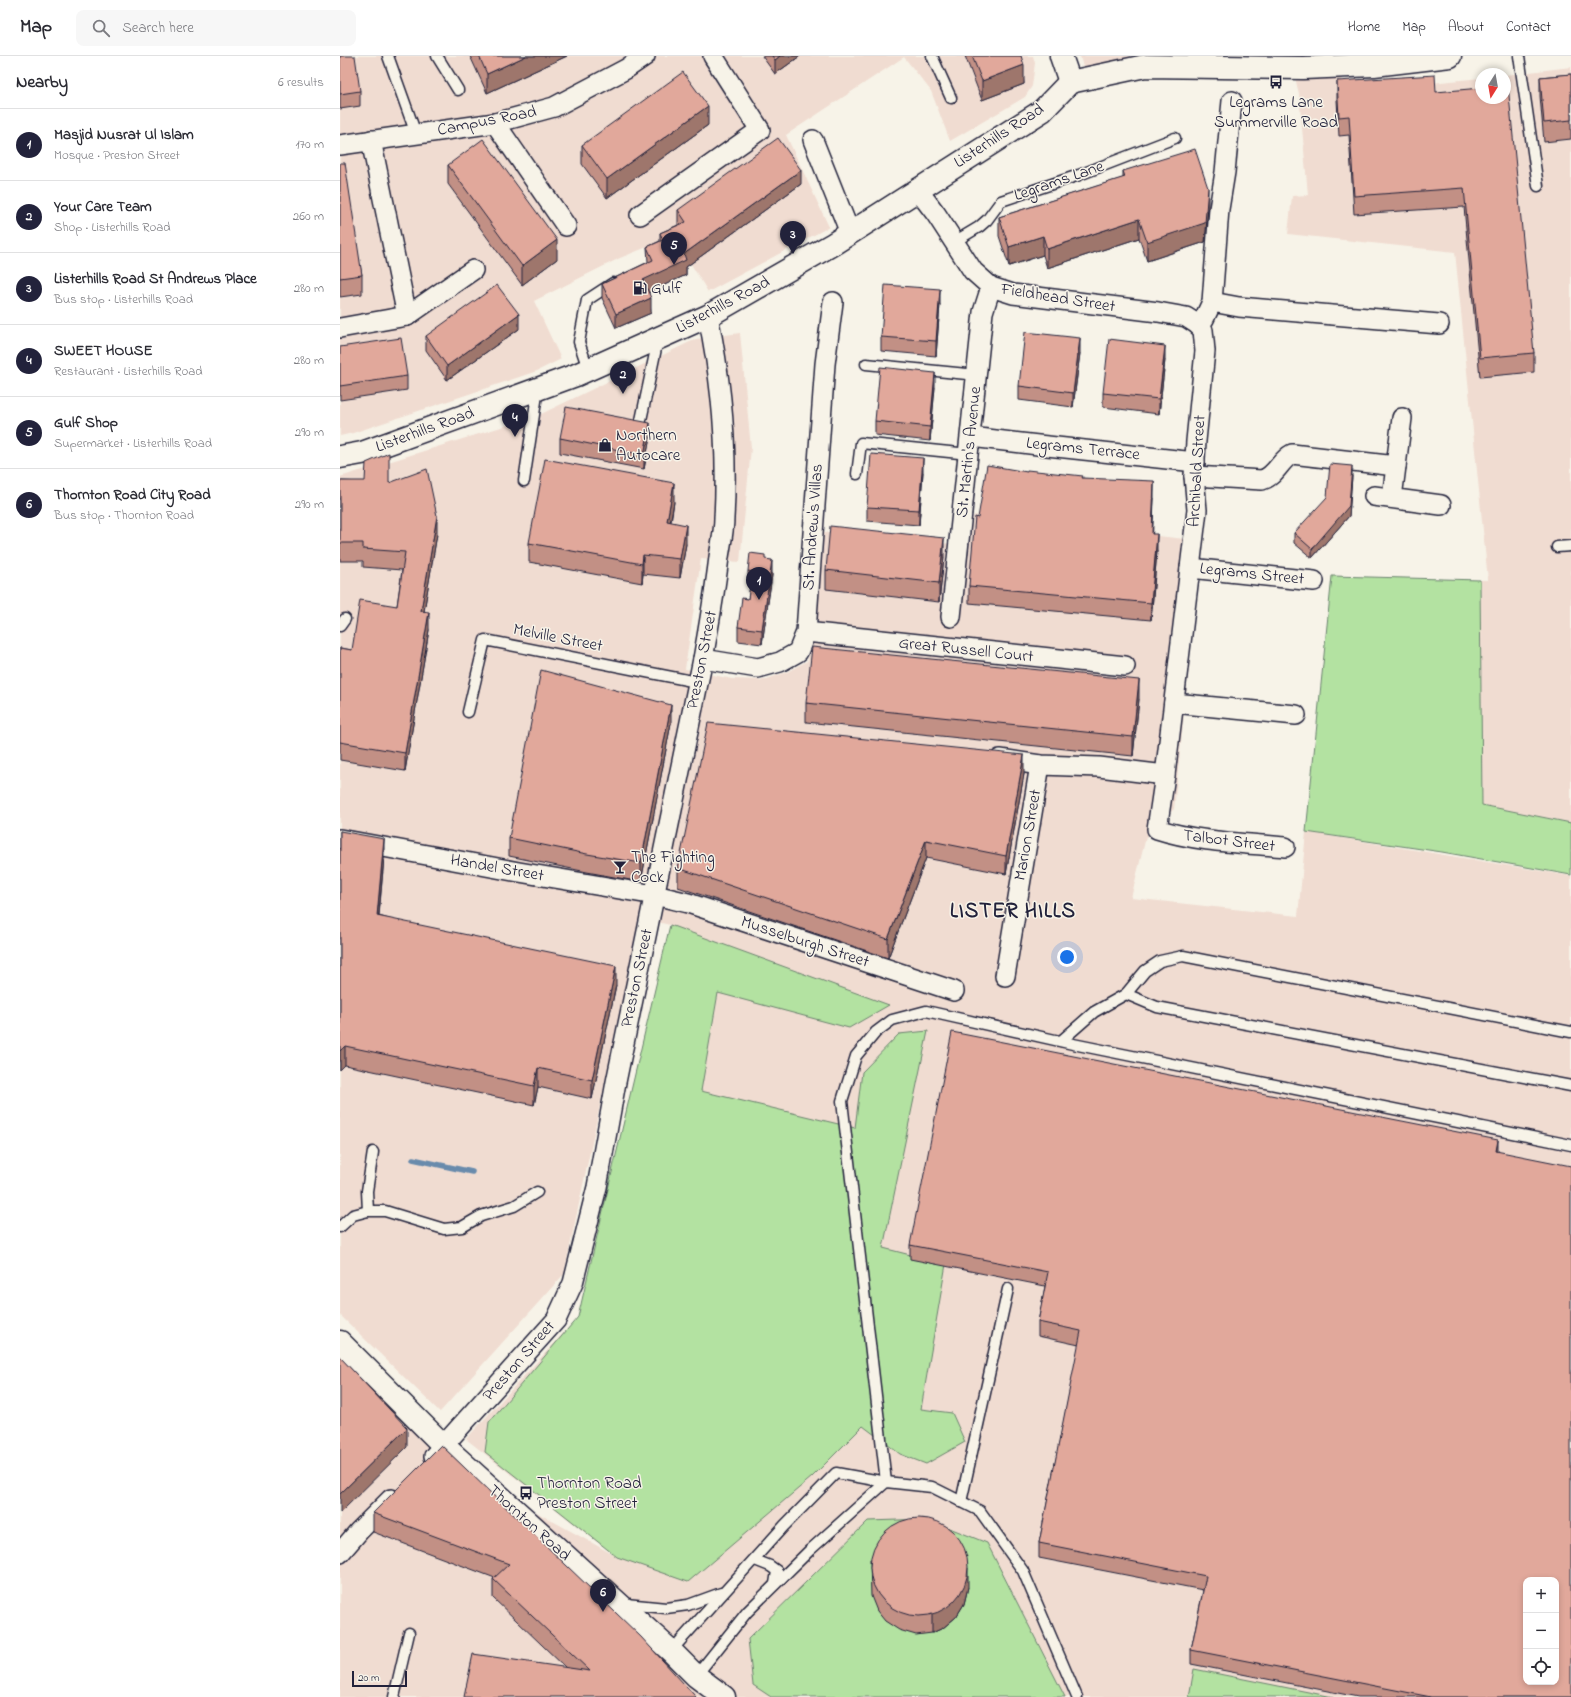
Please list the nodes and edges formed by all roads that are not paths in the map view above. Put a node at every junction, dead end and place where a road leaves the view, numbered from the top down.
1 (388, 56) edge
2 (437, 56) edge
3 (645, 56) edge
4 (713, 56) edge
5 (932, 56) edge
6 (1061, 56) edge
7 (1519, 56) edge
8 (1439, 57) edge
9 (1373, 60) edge
10 (1070, 82) junction
11 (458, 90) dead end
12 (951, 98) dead end
13 (1232, 101) dead end
14 (495, 123) junction
15 (416, 134) junction
16 (1175, 138) dead end
17 (371, 140) junction
18 (813, 140) dead end
19 (340, 145) edge
20 (1538, 186) dead end
21 (917, 189) junction
22 (640, 215) dead end
23 (566, 226) dead end
24 (850, 233) junction
25 (954, 242) junction
26 (473, 270) dead end
27 (623, 277) edge
28 (991, 287) junction
29 (833, 302) dead end
30 (1212, 302) junction
31 (407, 316) junction
32 (708, 316) junction
33 (1197, 324) junction
34 (1439, 324) dead end
35 (340, 328) edge
36 (658, 338) junction
37 (866, 364) dead end
38 (588, 369) junction
39 (977, 375) junction
40 (538, 388) junction
41 (1402, 418) dead end
42 (640, 425) edge
43 (970, 445) junction
44 (340, 457) edge
45 (1396, 466) junction
46 (1195, 469) junction
47 (857, 474) dead end
48 (524, 480) dead end
49 (1441, 505) dead end
50 (1571, 546) edge
51 (1557, 547) dead end
52 (1190, 568) junction
53 (1314, 581) dead end
54 (806, 632) junction
55 (949, 633) junction
56 (702, 659) junction
57 (1125, 666) dead end
58 (697, 682) junction
59 (1174, 703) junction
60 (468, 712) dead end
61 (1296, 715) dead end
62 (985, 757) edge
63 (1040, 764) junction
64 (1165, 775) junction
65 (1174, 834) joint
66 (340, 839) edge
67 (1285, 847) dead end
68 (655, 895) junction
69 (1005, 976) dead end
70 (954, 991) dead end
71 (1126, 994) junction
72 (1571, 1032) edge
73 (1061, 1041) junction
74 (1571, 1086) edge
75 (1571, 1146) edge
76 (373, 1152) dead end
77 (537, 1192) dead end
78 (368, 1211) junction
79 (340, 1226) edge
80 (1008, 1289) dead end
81 (340, 1342) edge
82 (444, 1446) junction
83 (423, 1467) edge
84 (886, 1482) junction
85 (401, 1488) edge
86 (961, 1502) junction
87 (340, 1553) edge
88 (754, 1560) junction
89 (775, 1584) junction
90 (723, 1593) junction
91 (618, 1603) junction
92 (409, 1633) dead end
93 (671, 1651) junction
94 (696, 1676) junction
95 (394, 1697) edge
96 (724, 1697) edge
97 (1077, 1697) edge

1 - 15 lane
2 - 11 lane
3 - 14 street, Campus Road
4 - 22 street
5 - 12 lane
6 - 10 street
7 - 20 lane
8 - 9 street
9 - 10 street
10 - 21 street, Listerhills Road
13 - 30 street
14 - 15 street, Campus Road
14 - 23 street
15 - 17 street, Campus Road
16 - 25 lane, Legrams Lane
17 - 19 street, Campus Road
17 - 31 street
18 - 24 street
21 - 24 street, Listerhills Road
21 - 25 street, Fieldhead Street
24 - 32 street, Listerhills Road
25 - 28 street, Fieldhead Street
26 - 31 street
27 - 38 lane
28 - 33 street, Fieldhead Street
28 - 39 street, St. Martin's Avenue
29 - 54 street, St. Andrew's Villas
30 - 33 street
30 - 34 street
31 - 35 street
32 - 36 street, Listerhills Road
32 - 56 street, Preston Street
33 - 46 street, Archibald Street
36 - 38 street, Listerhills Road
36 - 42 lane
37 - 39 lane
38 - 40 street, Listerhills Road
39 - 43 street, St. Martin's Avenue
40 - 44 street, Listerhills Road
40 - 48 lane
41 - 45 street
43 - 46 street, Legrams Terrace
43 - 47 lane
43 - 55 street, St. Martin's Avenue
45 - 46 street, Legrams Terrace
45 - 49 street
46 - 52 street, Archibald Street
50 - 51 lane
52 - 53 street, Legrams Street
52 - 59 street, Archibald Street
54 - 55 street, Great Russell Court
54 - 56 street, St. Andrew's Villas
55 - 57 street, Great Russell Court
56 - 58 street, Preston Street
58 - 60 lane, Melville Street
58 - 68 street, Preston Street
59 - 61 street
59 - 64 street, Archibald Street
62 - 63 street
63 - 64 street
63 - 69 street, Marion Street
64 - 65 street, Archibald Street
65 - 67 street, Talbot Street
66 - 68 street, Handel Street
68 - 70 street, Musselburgh Street
68 - 82 street, Preston Street
71 - 72 lane
71 - 73 lane
71 - 74 lane
73 - 75 lane
73 - 84 lane
76 - 78 lane
77 - 78 lane
78 - 79 lane
80 - 86 lane
81 - 82 street, Thornton Road
82 - 83 street, Preston Street
82 - 91 street, Thornton Road
84 - 86 lane
84 - 88 lane
84 - 89 lane
85 - 87 street
86 - 97 lane
88 - 89 lane
88 - 90 lane
89 - 94 lane
90 - 91 lane
90 - 93 lane
91 - 93 street, Thornton Road
92 - 95 lane
93 - 94 street, Thornton Road
94 - 96 street, Thornton Road

